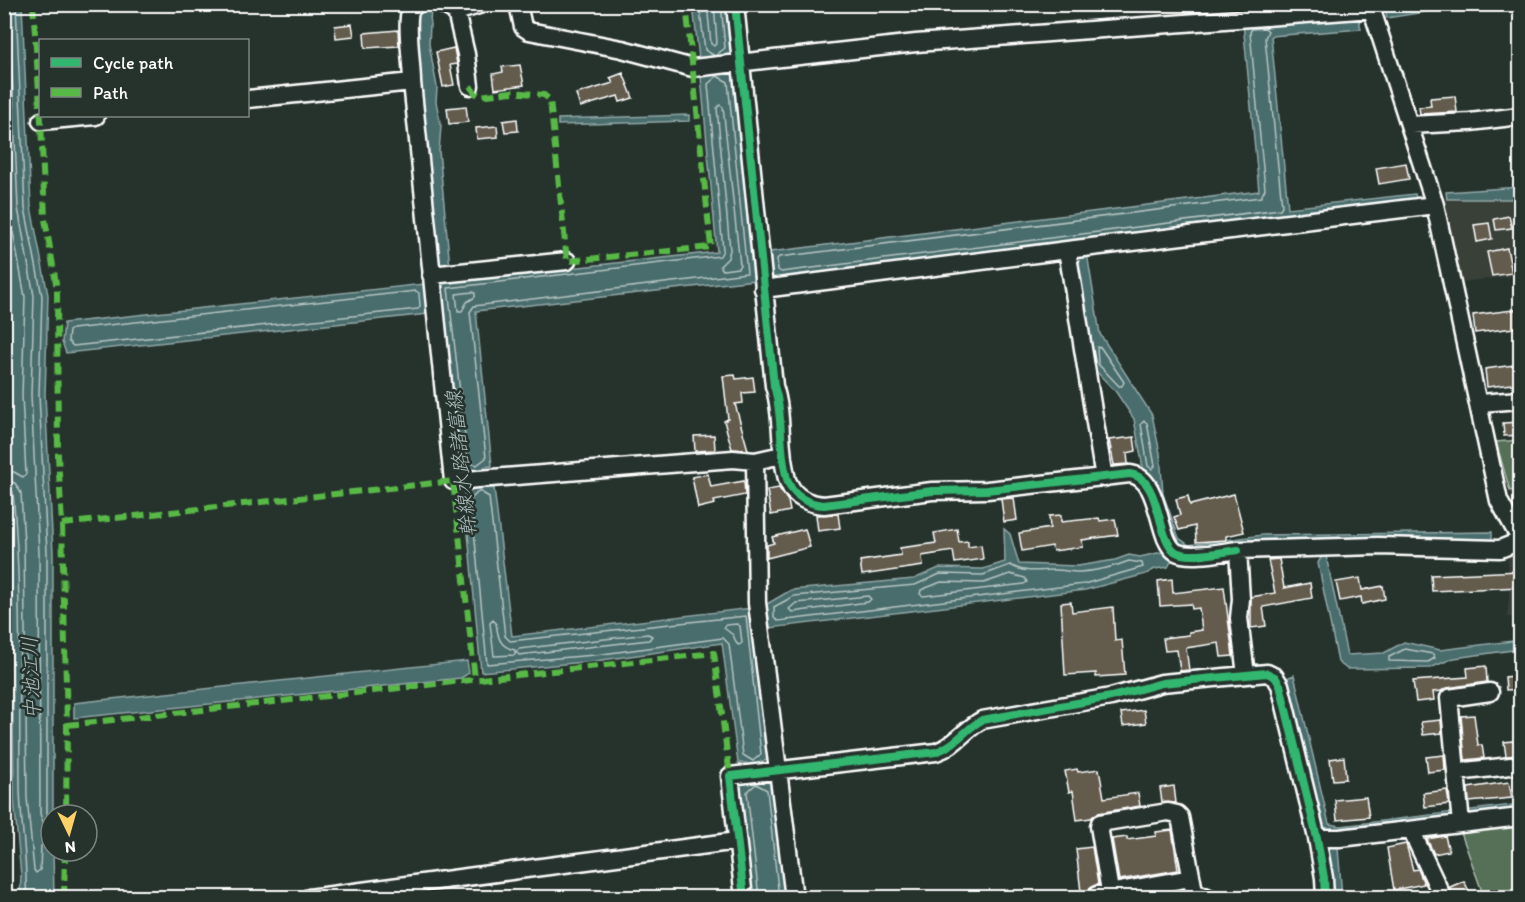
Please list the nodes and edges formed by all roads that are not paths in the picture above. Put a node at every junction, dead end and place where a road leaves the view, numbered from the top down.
1 (417, 4) edge
2 (482, 4) edge
3 (518, 4) edge
4 (735, 4) edge
5 (1371, 7) edge
6 (449, 8) edge
7 (733, 65) junction
8 (412, 82) junction
9 (470, 86) dead end
10 (249, 99) edge
11 (1521, 116) edge
12 (85, 117) edge
13 (41, 121) dead end
14 (1410, 125) junction
15 (1435, 206) junction
16 (1067, 250) junction
17 (567, 261) dead end
18 (431, 275) junction
19 (764, 289) junction
20 (1521, 400) edge
21 (1480, 404) junction
22 (782, 455) junction
23 (755, 461) junction
24 (1104, 478) junction
25 (1521, 540) edge
26 (1238, 550) junction
27 (1246, 675) junction
28 (1490, 692) dead end
29 (1521, 765) edge
30 (771, 771) junction
31 (1456, 772) junction
32 (1460, 816) junction
33 (1521, 817) edge
34 (1411, 830) junction
35 (1317, 838) junction
36 (737, 841) junction
37 (1191, 879) junction
38 (309, 897) edge
39 (744, 897) edge
40 (794, 897) edge
41 (1209, 897) edge
42 (1325, 897) edge
43 (1443, 897) edge

1 - 8 street
2 - 6 street
3 - 7 street
4 - 7 street
5 - 7 street
5 - 14 street
6 - 9 street
7 - 19 street
8 - 10 street
8 - 18 street
11 - 14 street
12 - 13 street
14 - 15 street
15 - 16 street
15 - 21 street
16 - 19 street
16 - 24 street
17 - 18 street
18 - 23 street
19 - 22 street
20 - 21 street
21 - 25 street
22 - 23 street
22 - 24 street
23 - 30 street
24 - 26 street
25 - 26 street
26 - 27 street
27 - 30 street
27 - 35 street
28 - 31 street
29 - 31 street
30 - 36 street
30 - 40 street
31 - 32 street
32 - 33 street
32 - 34 street
34 - 35 street
34 - 43 street
35 - 42 street
36 - 38 street
36 - 39 street
37 - 37 street
37 - 41 street

